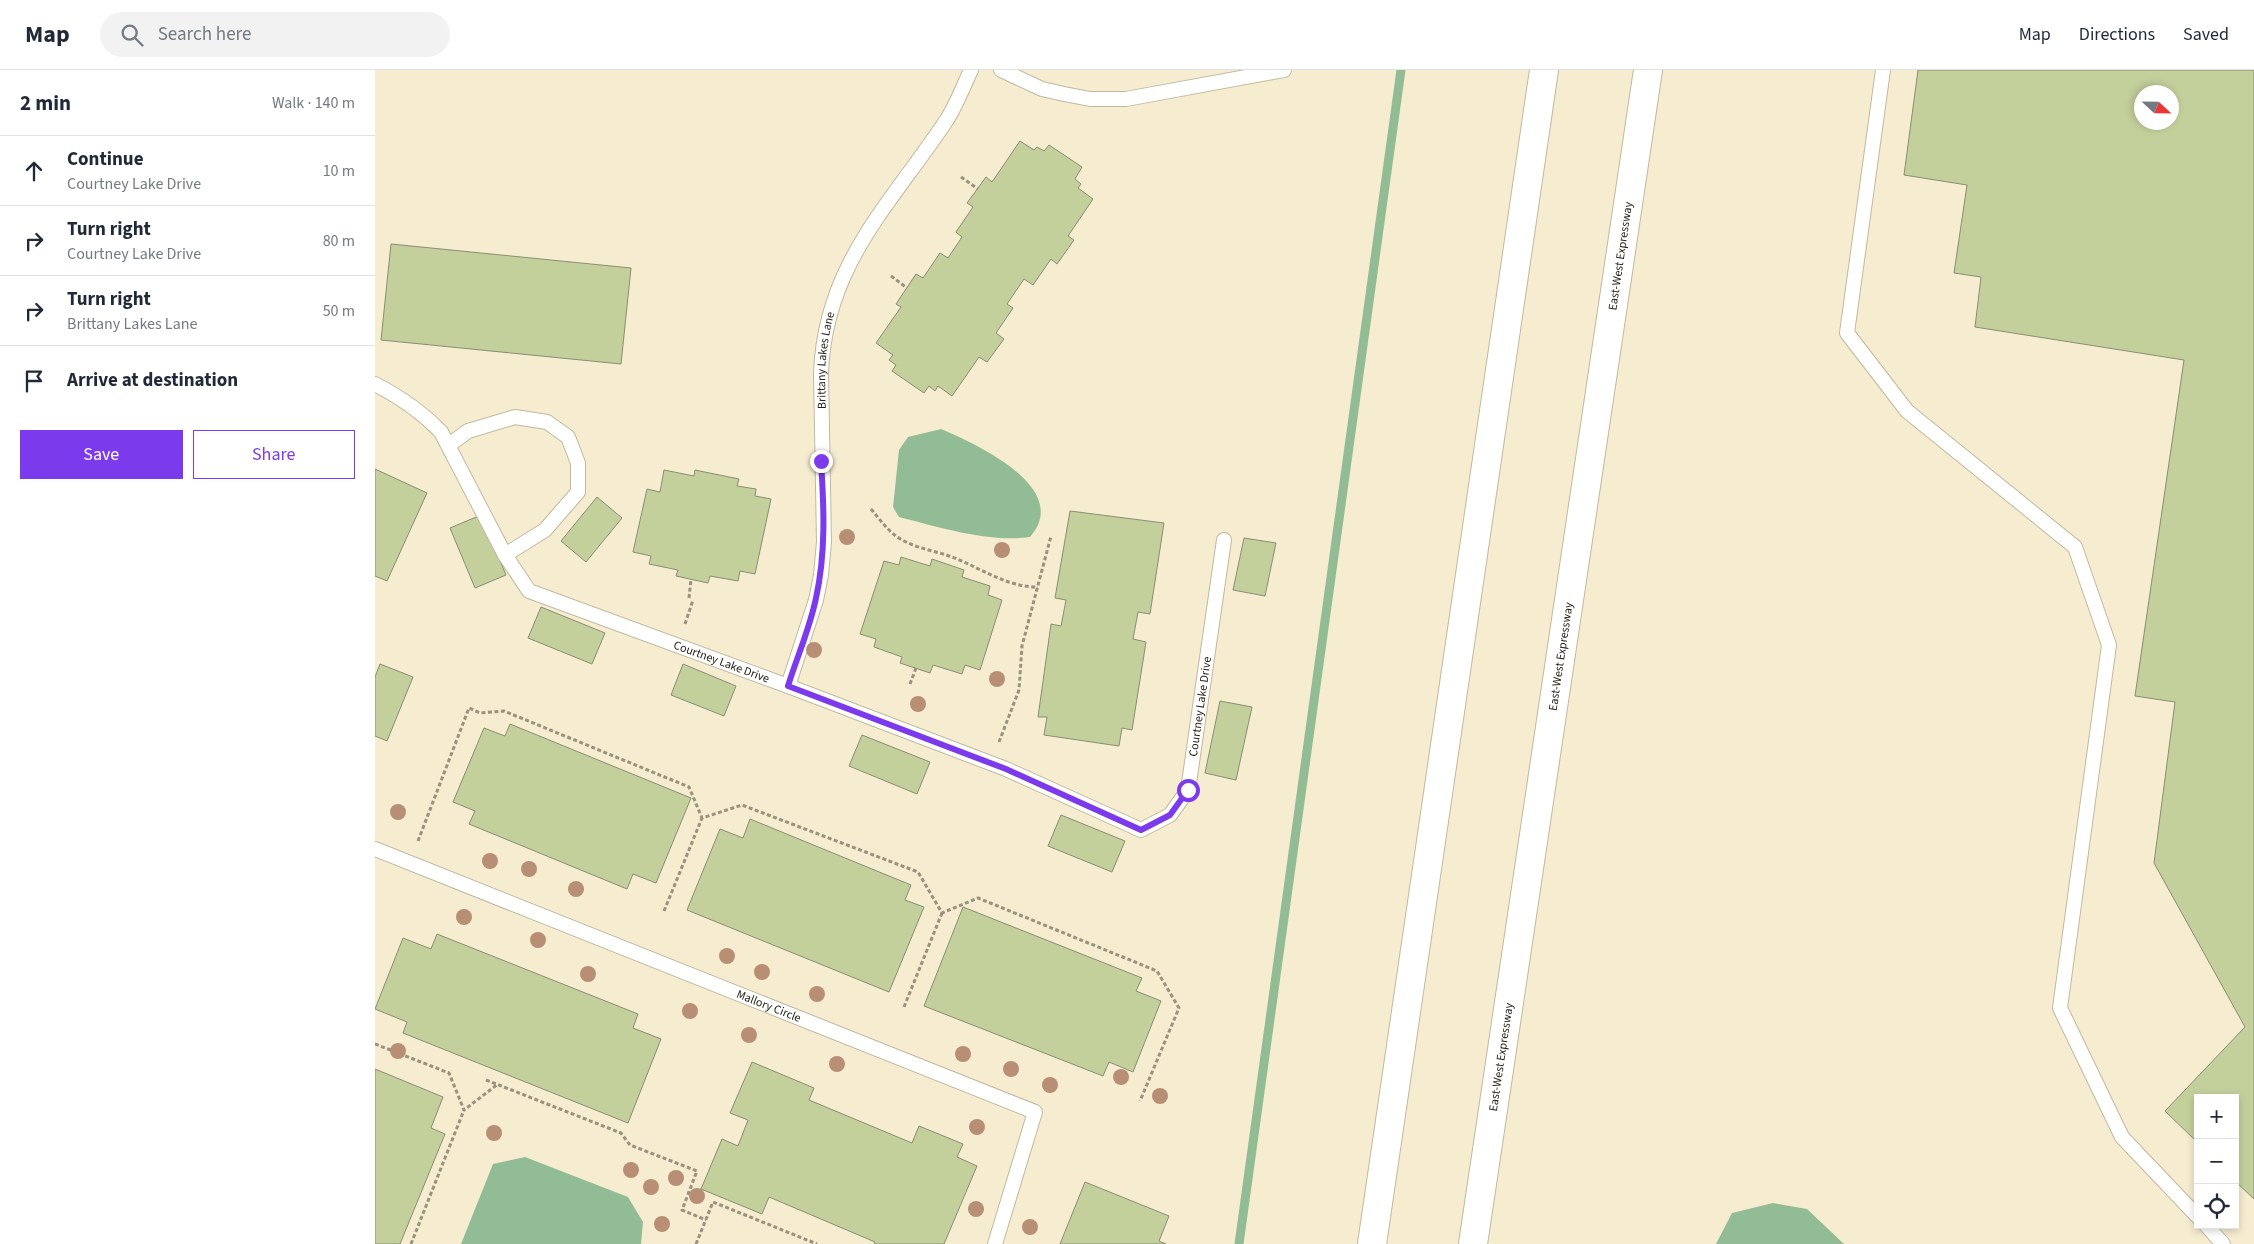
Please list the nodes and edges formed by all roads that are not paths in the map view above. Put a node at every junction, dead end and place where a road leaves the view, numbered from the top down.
1 (971, 70) edge
2 (1001, 70) edge
3 (1284, 70) edge
4 (1544, 70) edge
5 (1648, 70) edge
6 (1883, 70) edge
7 (375, 384) edge
8 (449, 445) junction
9 (1224, 540) dead end
10 (505, 555) junction
11 (788, 686) junction
12 (375, 849) edge
13 (2194, 1213) edge
14 (2209, 1229) edge
15 (995, 1244) edge
16 (1372, 1244) edge
17 (1473, 1244) edge
18 (2223, 1244) edge

1 - 11 lane, Brittany Lakes Lane
2 - 3 lane
4 - 16 highway
5 - 17 highway, East-West Expressway
6 - 13 lane
7 - 8 lane, Courtney Lake Drive
8 - 10 lane, Courtney Lake Drive
8 - 10 lane
9 - 11 lane, Courtney Lake Drive
10 - 11 lane, Courtney Lake Drive
12 - 15 lane, Mallory Circle
14 - 18 lane

